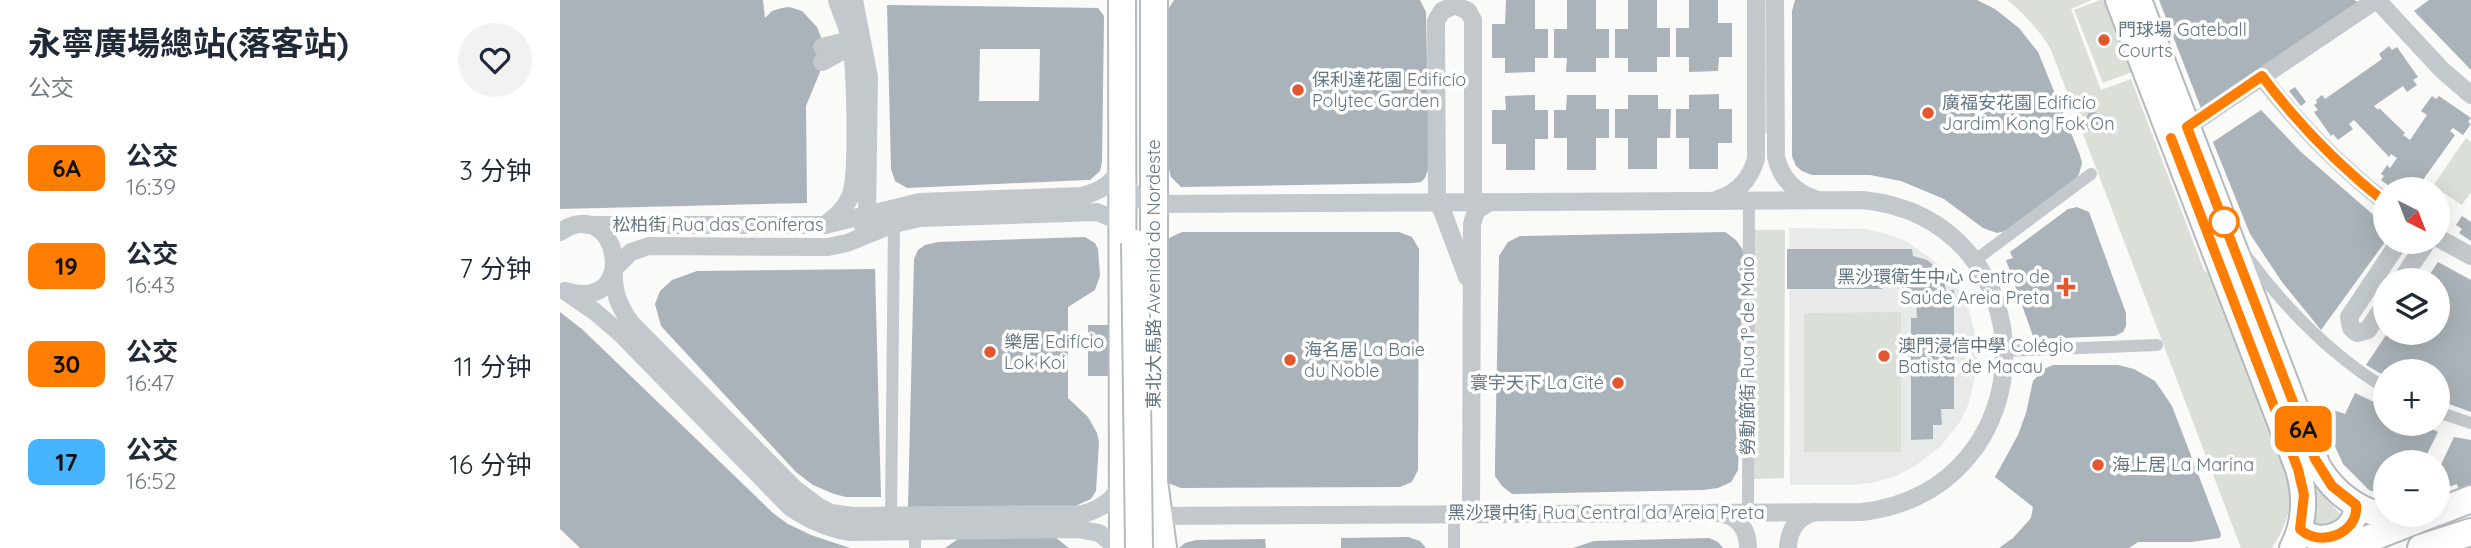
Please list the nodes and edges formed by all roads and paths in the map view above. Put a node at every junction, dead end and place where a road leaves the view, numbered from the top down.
1 (836, 0) edge
2 (1122, 0) edge
3 (1154, 0) edge
4 (1756, 0) edge
5 (1776, 0) edge
6 (2118, 0) edge
7 (2139, 0) edge
8 (2376, 0) edge
9 (857, 6) edge
10 (851, 40) junction
11 (822, 55) dead end
12 (2262, 76) junction
13 (2471, 95) edge
14 (2179, 132) junction
15 (1776, 135) junction
16 (1757, 136) junction
17 (1122, 170) junction
18 (2091, 174) dead end
19 (2373, 191) edge
20 (1826, 200) junction
21 (1708, 201) junction
22 (1749, 201) junction
23 (1482, 202) junction
24 (1437, 203) junction
25 (1154, 204) junction
26 (867, 215) junction
27 (894, 224) junction
28 (586, 225) junction
29 (825, 225) junction
30 (562, 229) edge
31 (2227, 230) junction
32 (1128, 238) junction
33 (847, 243) junction
34 (2450, 245) edge
35 (2471, 256) edge
36 (1973, 261) junction
37 (614, 269) junction
38 (2373, 280) edge
39 (563, 289) edge
40 (1472, 291) junction
41 (2373, 322) edge
42 (2158, 345) dead end
43 (2005, 351) junction
44 (2373, 380) edge
45 (2450, 416) edge
46 (2471, 423) edge
47 (1123, 480) junction
48 (1154, 481) junction
49 (2471, 499) edge
50 (2356, 505) junction
51 (2450, 507) edge
52 (1720, 512) junction
53 (1748, 512) junction
54 (1817, 512) junction
55 (2373, 512) edge
56 (1463, 514) junction
57 (1159, 516) junction
58 (1191, 516) junction
59 (891, 517) junction
60 (2400, 527) edge
61 (2471, 532) edge
62 (915, 539) edge
63 (2296, 539) edge
64 (1126, 546) edge
65 (1163, 548) edge
66 (1454, 548) edge
67 (1748, 548) edge
68 (1788, 548) edge
69 (2345, 548) edge
70 (2421, 548) edge

1 - 10 street
2 - 17 main road, 東北大馬路 Avenida do Nordeste
3 - 25 main road, 東北大馬路 Avenida do Nordeste
4 - 16 street
5 - 15 street
6 - 14 main road
7 - 14 main road
8 - 12 street
8 - 13 street
9 - 10 street
9 - 26 street
10 - 11 street
10 - 29 street
12 - 14 street
12 - 19 street
14 - 31 main road
14 - 63 main road
15 - 16 street
15 - 20 street
16 - 21 street
17 - 25 street
17 - 26 street, 松柏街 Rua das Coníferas
17 - 32 main road, 東北大馬路 Avenida do Nordeste
18 - 36 street
20 - 22 street, 黑沙環中街 Rua Central da Areia Preta
20 - 36 street, 黑沙環中街 Rua Central da Areia Preta
21 - 22 street, 黑沙環中街 Rua Central da Areia Preta
21 - 23 street, 黑沙環中街 Rua Central da Areia Preta
22 - 53 street, 勞動節街 Rua 1º de Maio
23 - 24 street, 黑沙環中街 Rua Central da Areia Preta
23 - 24 street
23 - 40 street
24 - 25 street, 黑沙環中街 Rua Central da Areia Preta
24 - 40 street
25 - 32 main road
25 - 48 main road, 東北大馬路 Avenida do Nordeste
26 - 29 street, 松柏街 Rua das Coníferas
26 - 33 street
27 - 32 street, 松柏街 Rua das Coníferas
27 - 33 street, 松柏街 Rua das Coníferas
27 - 59 street
28 - 29 street, 松柏街 Rua das Coníferas
28 - 30 street, 松柏街 Rua das Coníferas
28 - 37 street
31 - 44 street
31 - 50 main road
32 - 47 main road, 東北大馬路 Avenida do Nordeste
32 - 64 main road, bridge
33 - 37 street, 松柏街 Rua das Coníferas
34 - 35 street
36 - 43 street, 黑沙環中街 Rua Central da Areia Preta
37 - 39 street, 松柏街 Rua das Coníferas
37 - 59 street
38 - 41 street
39 - 62 street
40 - 56 street
42 - 43 street
43 - 54 street, 黑沙環中街 Rua Central da Areia Preta
45 - 46 street
47 - 59 street
47 - 64 main road, 東北大馬路 Avenida do Nordeste
48 - 57 main road, 東北大馬路 Avenida do Nordeste
48 - 58 street
49 - 51 main road
50 - 55 main road
50 - 63 main road
52 - 53 street, 黑沙環中街 Rua Central da Areia Preta
52 - 56 street, 黑沙環中街 Rua Central da Areia Preta
52 - 67 street
53 - 54 street, 黑沙環中街 Rua Central da Areia Preta
54 - 68 street
56 - 58 street, 黑沙環中街 Rua Central da Areia Preta
56 - 66 street
57 - 58 street, 黑沙環中街 Rua Central da Areia Preta
57 - 64 street, 黑沙環中街 Rua Central da Areia Preta
57 - 65 main road, 東北大馬路 Avenida do Nordeste
60 - 69 main road
61 - 70 main road
62 - 64 street

